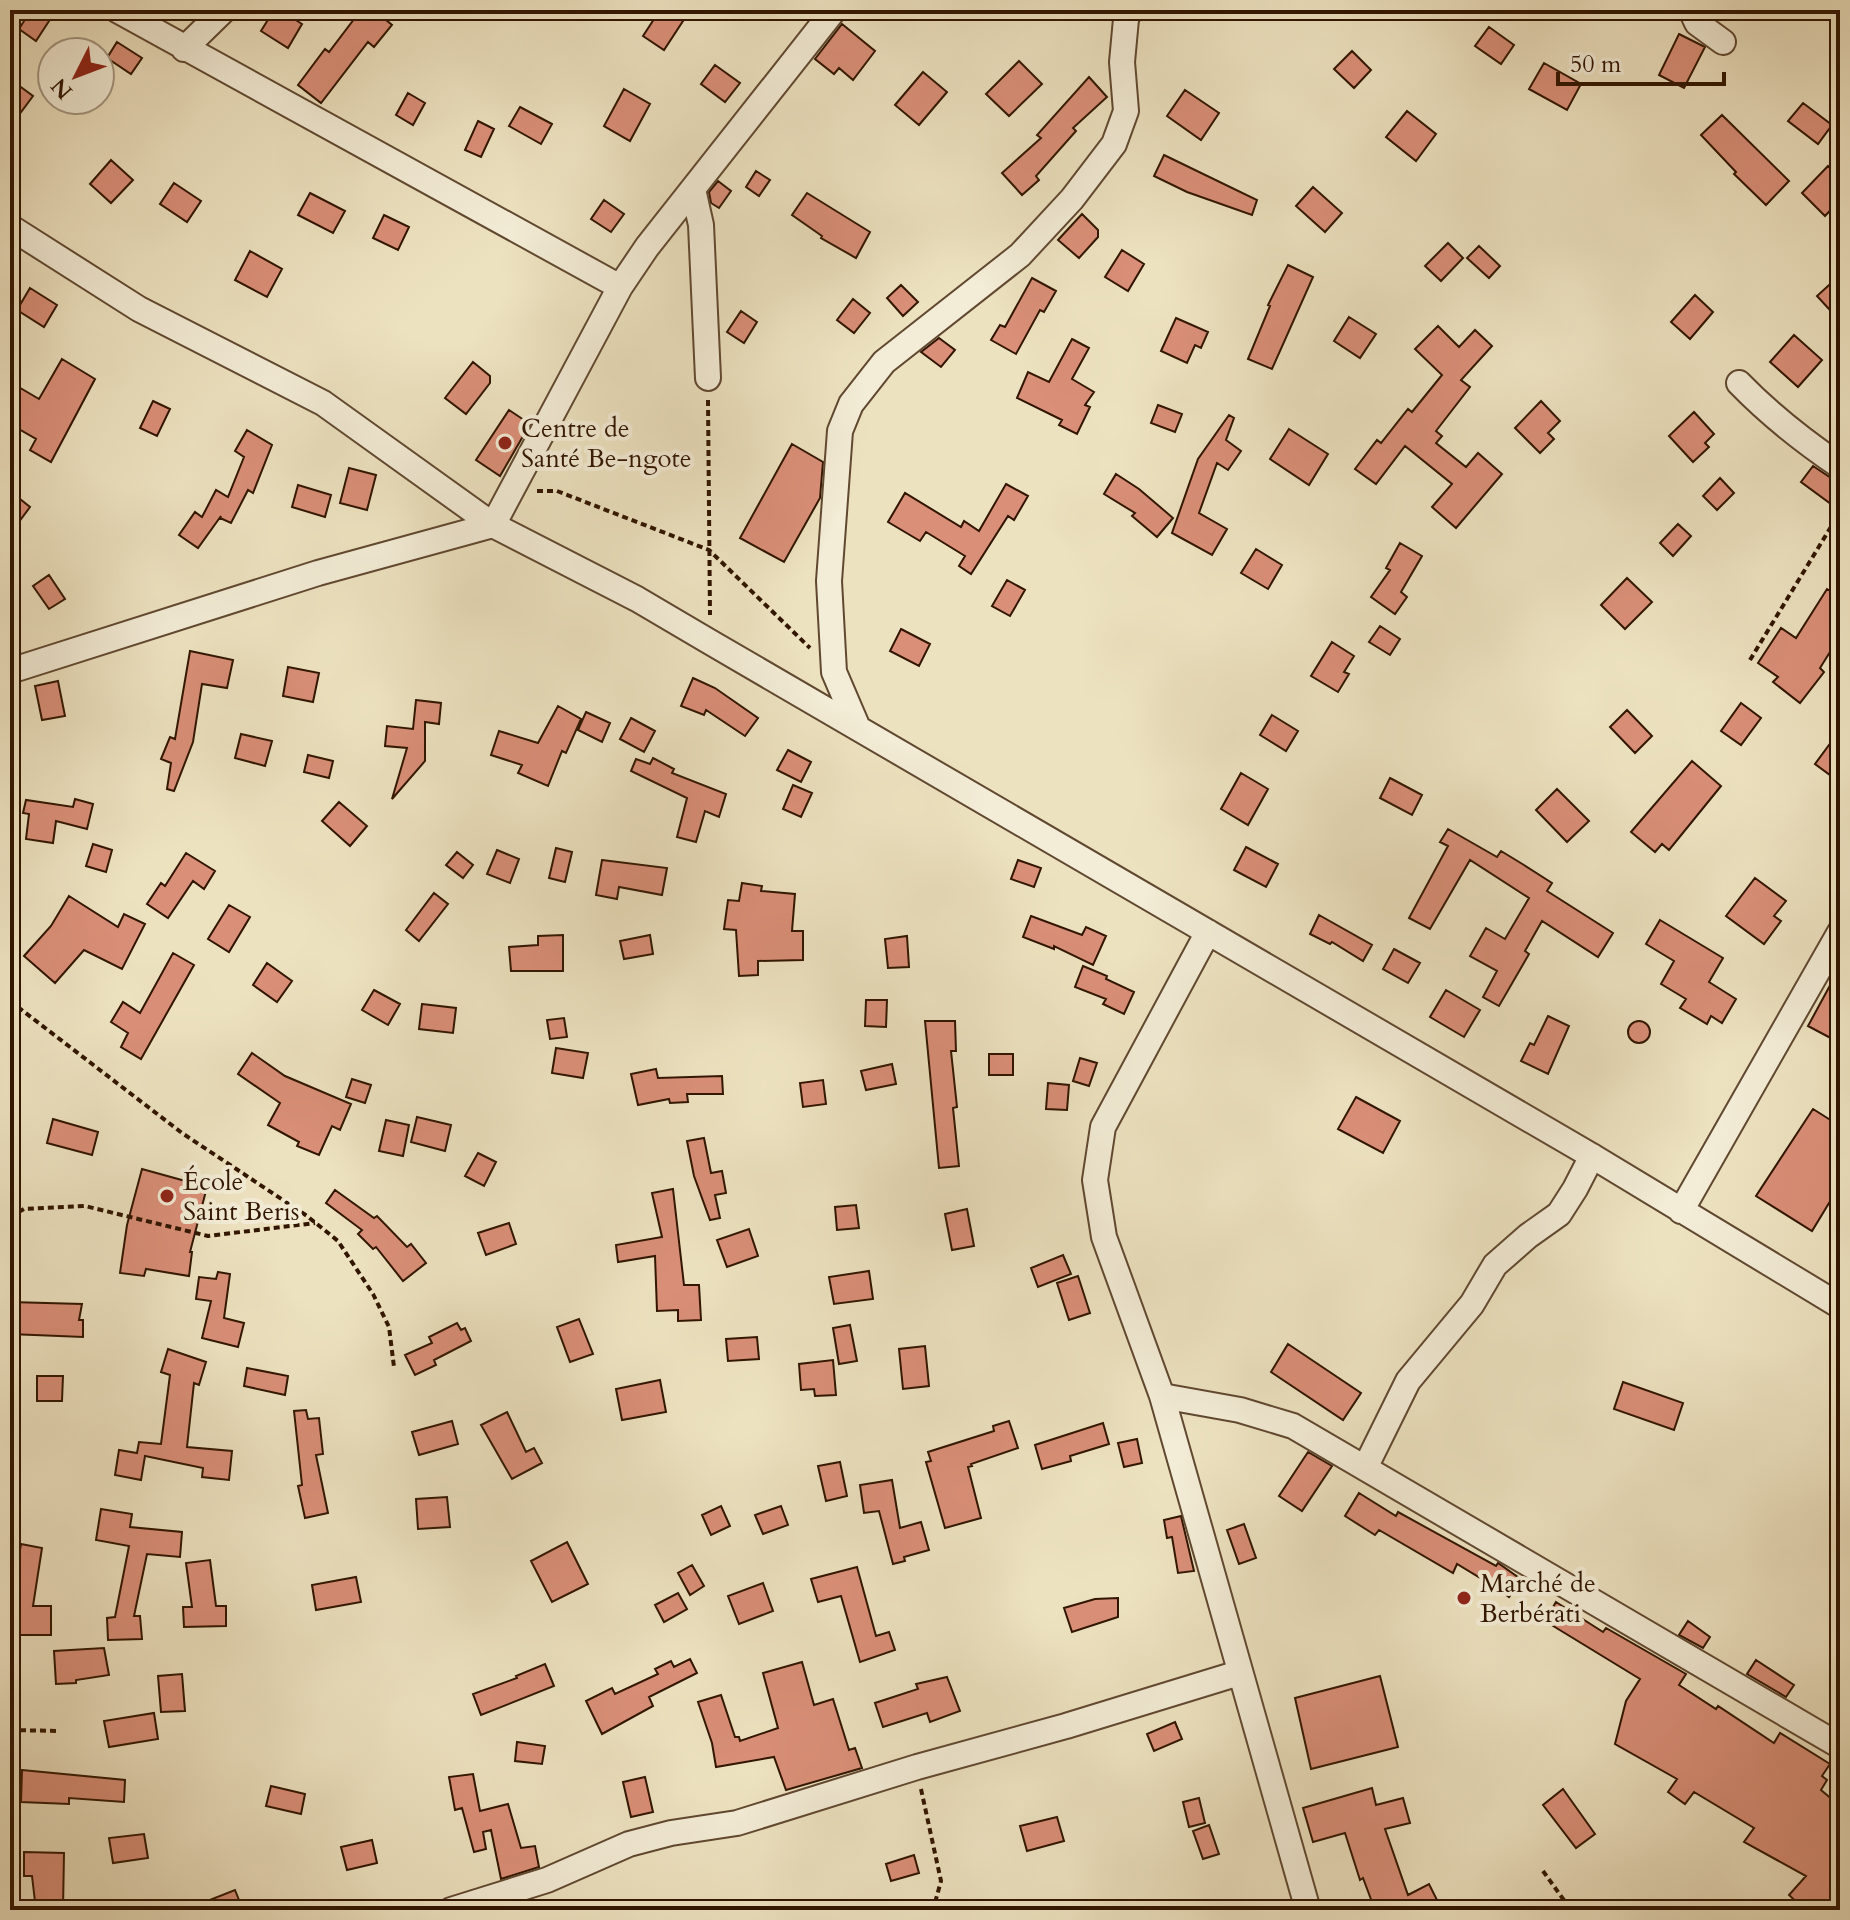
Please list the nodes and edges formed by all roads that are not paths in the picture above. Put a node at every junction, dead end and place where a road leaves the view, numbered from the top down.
1 (117, 10) edge
2 (224, 10) edge
3 (834, 10) edge
4 (1130, 10) edge
5 (1691, 10) edge
6 (1723, 42) dead end
7 (184, 49) junction
8 (693, 189) junction
9 (10, 227) edge
10 (620, 287) junction
11 (708, 378) road end
12 (1739, 383) dead end
13 (1840, 466) edge
14 (493, 525) junction
15 (10, 671) edge
16 (858, 728) junction
17 (1208, 932) junction
18 (1840, 932) edge
19 (1592, 1156) junction
20 (1681, 1211) junction
21 (1840, 1306) edge
22 (1162, 1396) junction
23 (1365, 1468) junction
24 (1239, 1673) junction
25 (1840, 1746) edge
26 (451, 1910) edge
27 (1308, 1910) edge

1 - 7 street
2 - 7 street
3 - 8 street
4 - 16 street
5 - 6 street
7 - 10 street
8 - 10 street
8 - 11 street
9 - 14 street
10 - 14 street
12 - 13 street
14 - 15 street
14 - 16 street
16 - 17 street
17 - 19 street
17 - 22 street
18 - 20 street
19 - 20 street
19 - 23 street
20 - 21 street
22 - 23 street
22 - 24 street
23 - 25 street
24 - 26 street
24 - 27 street

